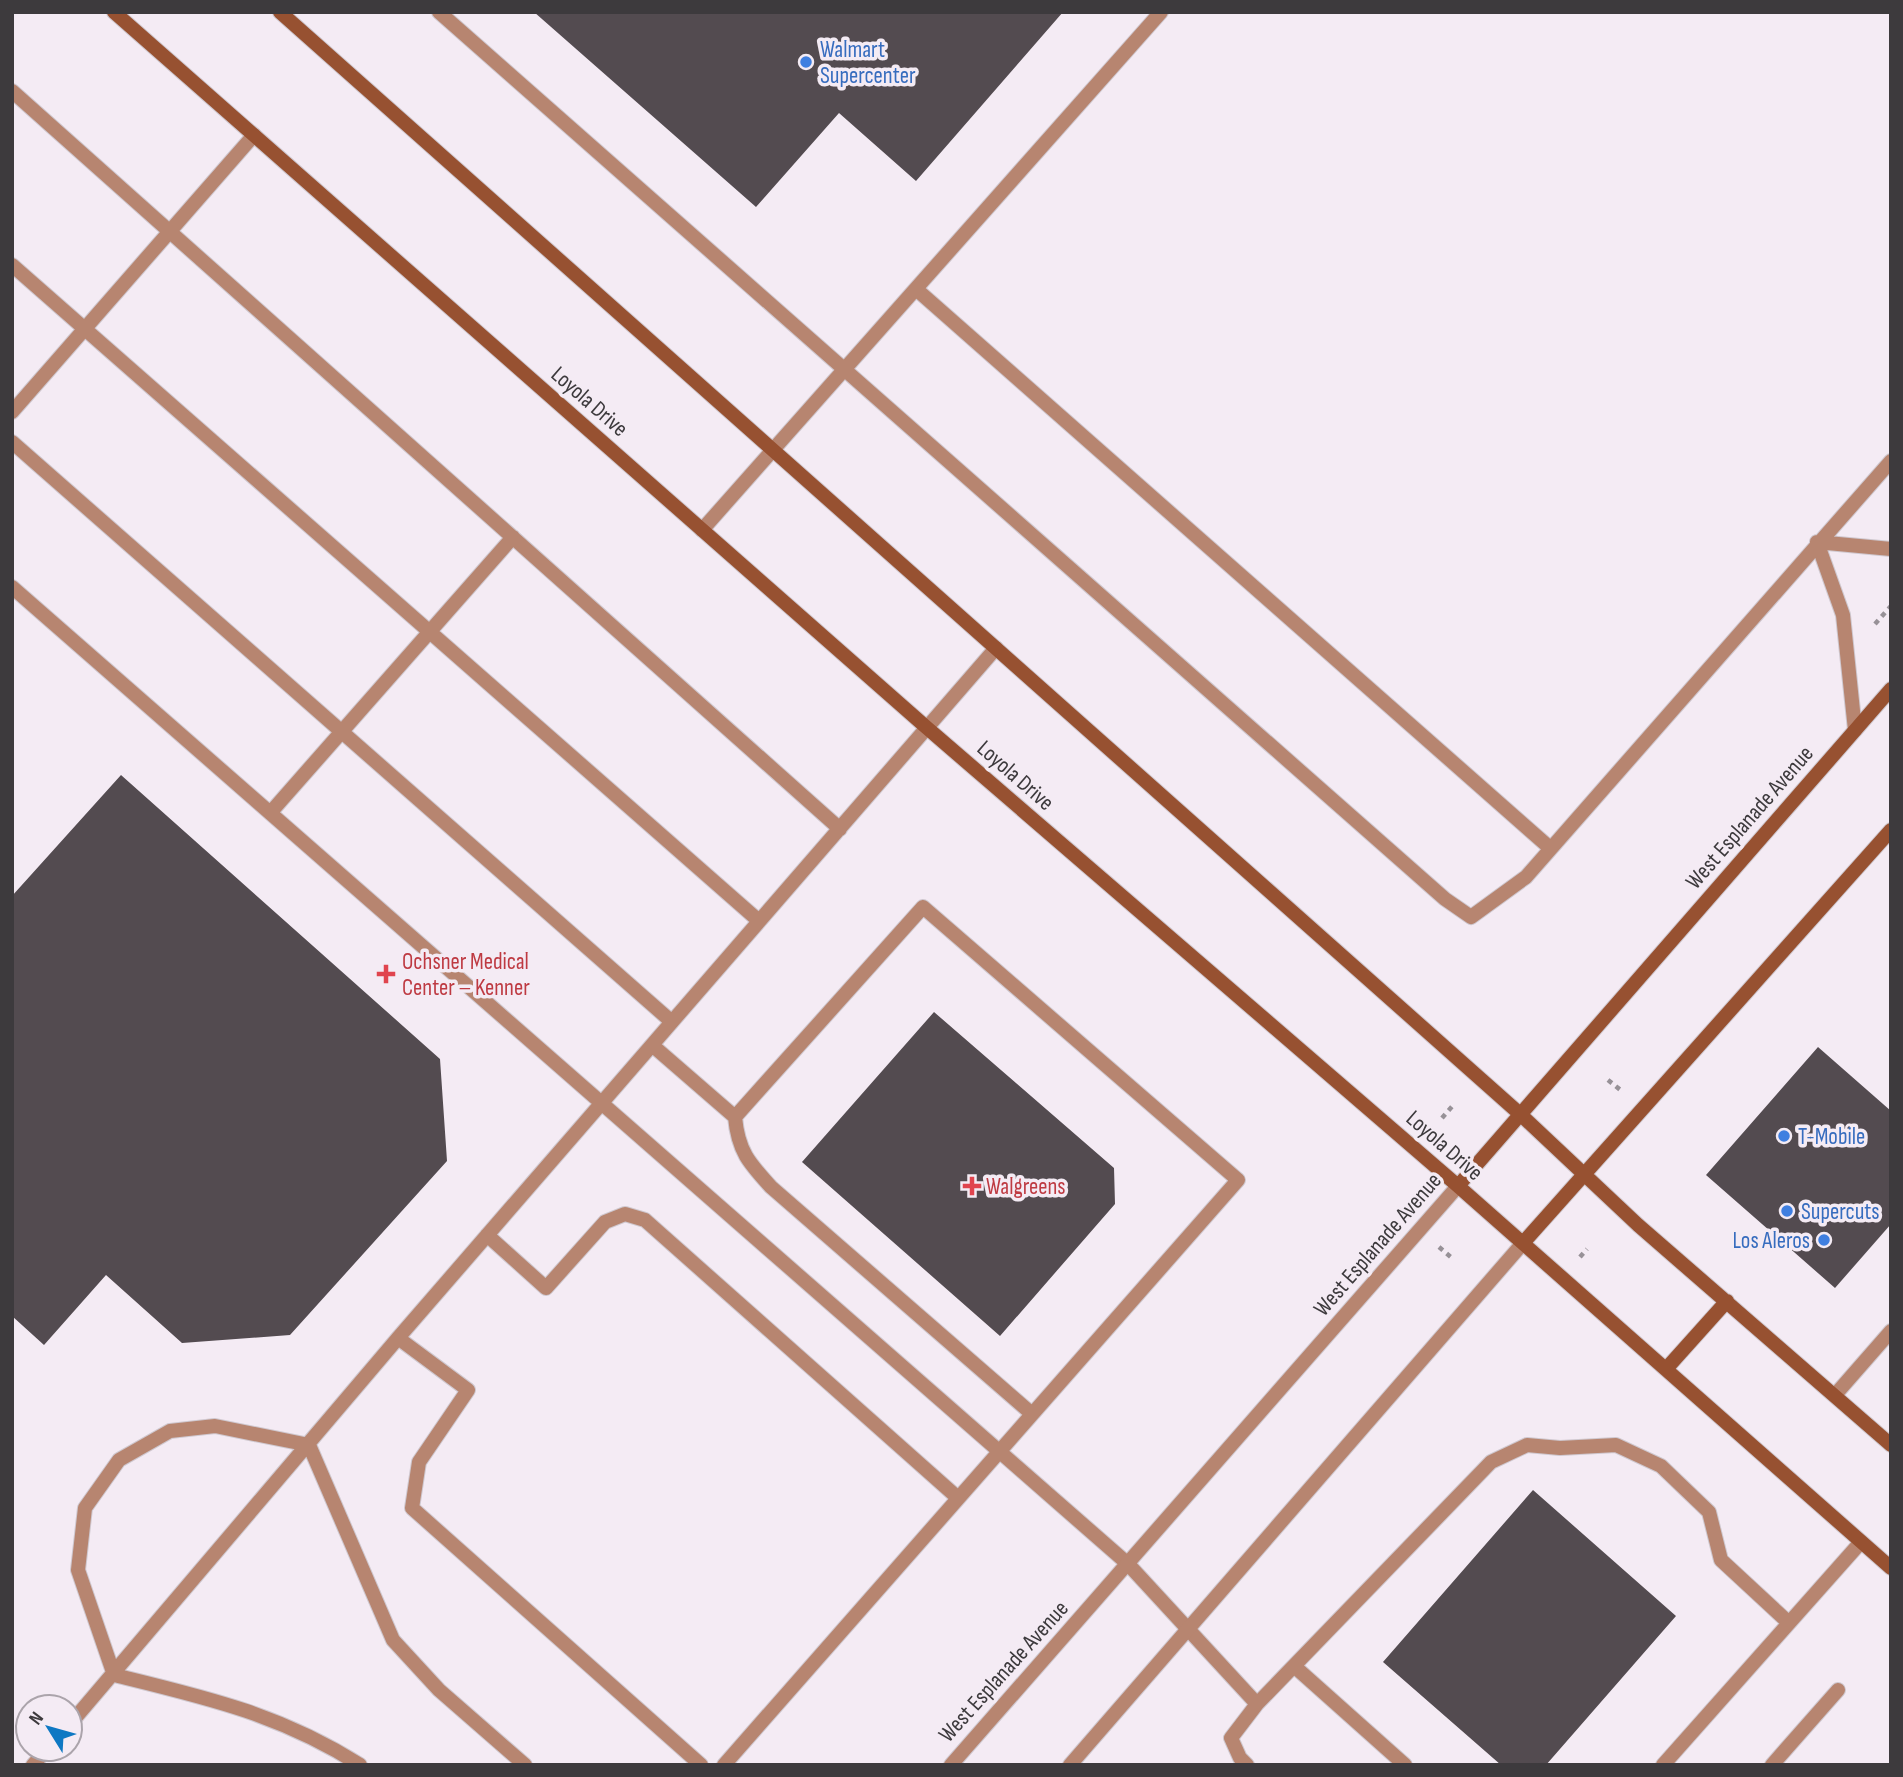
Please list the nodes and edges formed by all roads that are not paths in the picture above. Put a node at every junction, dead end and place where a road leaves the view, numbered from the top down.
1 (114, 12) edge
2 (280, 12) edge
3 (439, 12) edge
4 (1161, 12) edge
5 (12, 91) edge
6 (254, 135) junction
7 (170, 231) junction
8 (12, 265) edge
9 (916, 289) junction
10 (85, 329) junction
11 (844, 370) junction
12 (12, 412) edge
13 (12, 442) edge
14 (773, 450) junction
15 (1891, 461) edge
16 (702, 530) junction
17 (513, 537) junction
18 (1818, 542) junction
19 (1891, 550) edge
20 (12, 587) edge
21 (431, 630) junction
22 (996, 648) junction
23 (1891, 689) edge
24 (926, 727) junction
25 (343, 730) junction
26 (1855, 730) junction
27 (271, 812) junction
28 (840, 829) junction
29 (1888, 839) edge
30 (1550, 848) junction
31 (759, 921) junction
32 (672, 1022) junction
33 (652, 1045) junction
34 (602, 1102) junction
35 (1520, 1114) junction
36 (735, 1117) junction
37 (1584, 1173) junction
38 (1458, 1185) junction
39 (487, 1235) junction
40 (1523, 1243) junction
41 (1727, 1301) junction
42 (1891, 1331) edge
43 (398, 1338) junction
44 (1666, 1369) junction
45 (1835, 1395) junction
46 (1032, 1414) junction
47 (309, 1445) junction
48 (1891, 1445) edge
49 (1000, 1451) junction
50 (958, 1498) junction
51 (1861, 1542) junction
52 (1128, 1564) junction
53 (1891, 1568) edge
54 (1789, 1623) junction
55 (1186, 1629) junction
56 (1294, 1667) junction
57 (114, 1675) junction
58 (1839, 1690) dead end
59 (1257, 1704) junction
60 (84, 1708) edge
61 (360, 1765) edge
62 (525, 1765) edge
63 (701, 1765) edge
64 (724, 1765) edge
65 (951, 1765) edge
66 (1070, 1765) edge
67 (1247, 1765) edge
68 (1405, 1765) edge
69 (1663, 1765) edge
70 (1772, 1765) edge

1 - 6 main road, Loyola Drive
2 - 14 main road
3 - 11 street
4 - 9 street
5 - 7 street
6 - 7 street
6 - 16 main road, Loyola Drive
7 - 10 street
7 - 17 street
8 - 10 street
9 - 11 street
9 - 30 street
10 - 12 street
10 - 21 street
11 - 14 street
11 - 30 street
13 - 25 street
14 - 16 street
14 - 22 main road
15 - 18 street
16 - 24 main road, Loyola Drive
17 - 21 street
17 - 28 street
18 - 19 street
18 - 26 street
18 - 30 street
20 - 27 street
21 - 25 street
21 - 31 street
22 - 24 street
22 - 35 main road
23 - 26 main road, West Esplanade Avenue
24 - 28 street
24 - 38 main road, Loyola Drive
25 - 27 street
25 - 32 street
26 - 35 main road, West Esplanade Avenue
27 - 34 street
28 - 31 street
29 - 37 main road
31 - 32 street
32 - 33 street
33 - 34 street
33 - 36 street
34 - 39 street
34 - 49 street
35 - 37 main road
35 - 38 main road, West Esplanade Avenue
36 - 46 street
36 - 46 street
37 - 40 main road
37 - 41 main road
38 - 40 main road, Loyola Drive
38 - 52 street, West Esplanade Avenue
39 - 43 street
39 - 50 street
40 - 44 main road, Loyola Drive
40 - 55 street
41 - 44 main road
41 - 45 main road
42 - 45 street
43 - 47 street
43 - 63 street
44 - 51 main road, Loyola Drive
45 - 48 main road
46 - 49 street
47 - 57 street
47 - 57 street
47 - 62 street
49 - 50 street
49 - 52 street
50 - 64 street
51 - 53 main road, Loyola Drive
51 - 54 street
52 - 55 street
52 - 65 street, West Esplanade Avenue
54 - 56 street
54 - 69 street
55 - 59 street
55 - 66 street
56 - 59 street
56 - 68 street
57 - 60 street
57 - 61 street
58 - 70 street
59 - 67 street

